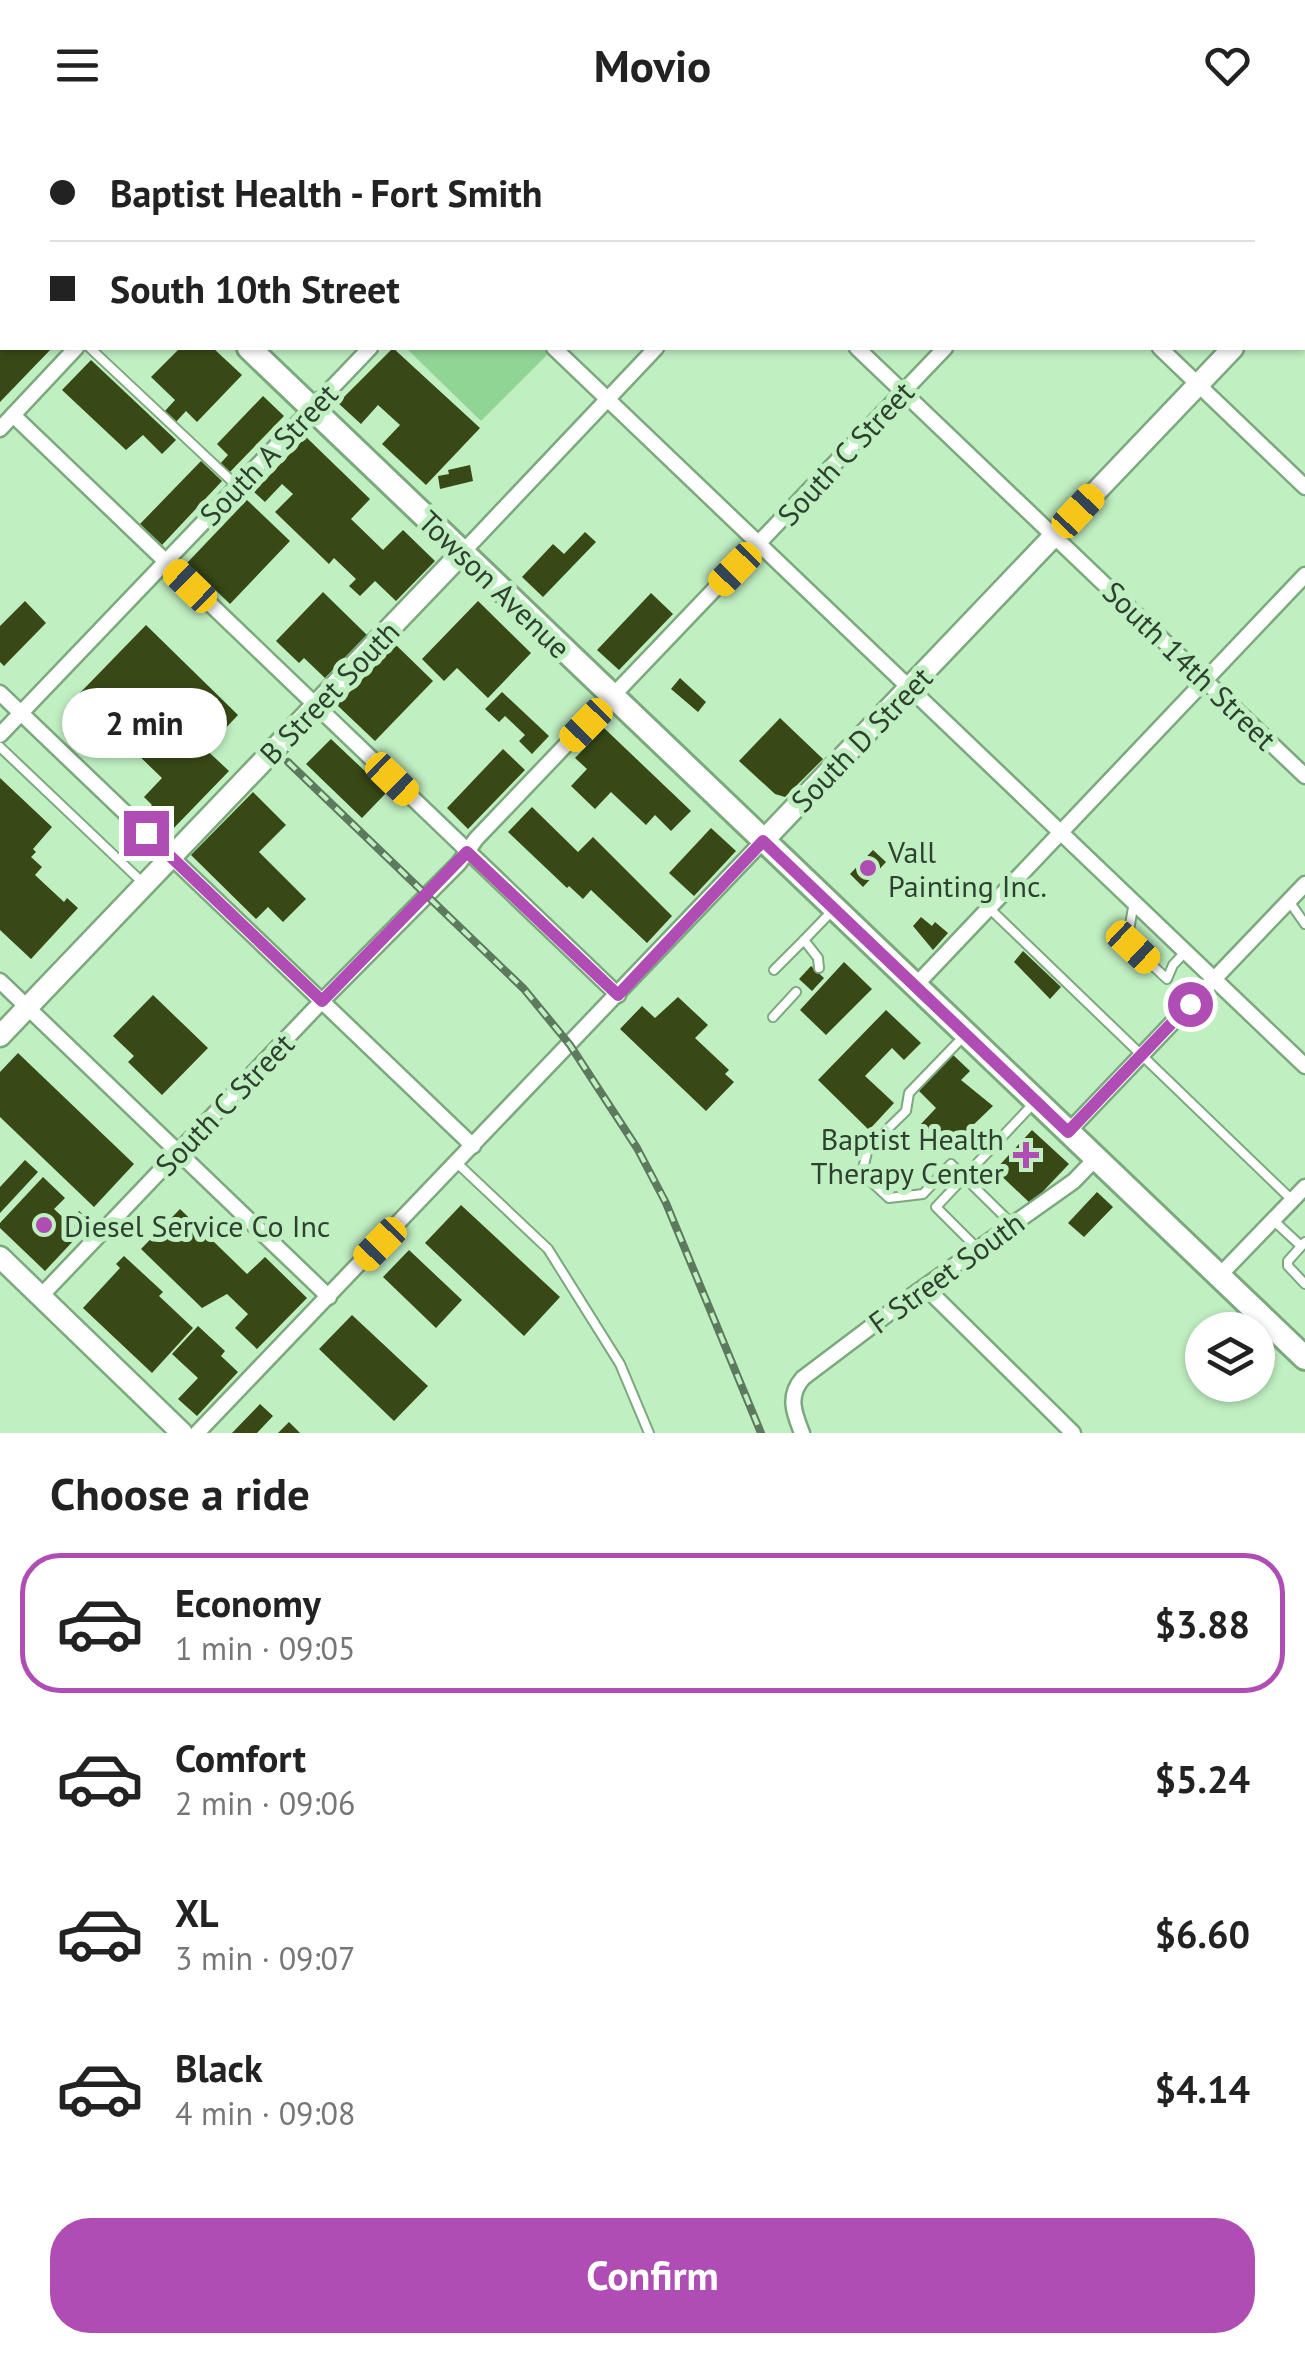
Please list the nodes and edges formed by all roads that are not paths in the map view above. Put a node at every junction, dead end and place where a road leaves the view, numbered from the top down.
1 (74, 350) edge
2 (92, 350) edge
3 (251, 350) edge
4 (368, 350) edge
5 (556, 350) edge
6 (654, 350) edge
7 (859, 350) edge
8 (943, 350) edge
9 (1162, 350) edge
10 (1231, 350) edge
11 (1198, 384) junction
12 (903, 392) junction
13 (608, 398) junction
14 (312, 408) junction
15 (13, 415) junction
16 (0, 428) edge
17 (237, 486) junction
18 (1305, 487) edge
19 (1054, 536) junction
20 (759, 544) junction
21 (462, 552) junction
22 (165, 562) junction
23 (1305, 576) edge
24 (1206, 680) junction
25 (910, 688) junction
26 (0, 693) edge
27 (614, 697) junction
28 (316, 706) junction
29 (21, 712) junction
30 (0, 734) edge
31 (0, 747) edge
32 (1305, 776) edge
33 (1061, 832) junction
34 (763, 841) junction
35 (467, 852) junction
36 (171, 857) junction
37 (1305, 884) edge
38 (145, 885) junction
39 (1289, 901) junction
40 (1134, 902) junction
41 (990, 908) junction
42 (834, 909) junction
43 (1305, 924) edge
44 (1128, 936) dead end
45 (804, 940) junction
46 (1133, 947) dead end
47 (1186, 951) junction
48 (819, 968) dead end
49 (774, 970) dead end
50 (1214, 978) junction
51 (0, 981) edge
52 (914, 987) junction
53 (796, 992) dead end
54 (618, 995) junction
55 (322, 1001) junction
56 (28, 1008) junction
57 (773, 1017) dead end
58 (966, 1035) junction
59 (0, 1036) edge
60 (1142, 1054) junction
61 (1305, 1066) edge
62 (1036, 1100) junction
63 (1068, 1132) junction
64 (473, 1146) junction
65 (179, 1152) junction
66 (1096, 1158) junction
67 (457, 1163) junction
68 (964, 1177) junction
69 (1305, 1186) edge
70 (1292, 1200) junction
71 (1273, 1220) junction
72 (1012, 1224) junction
73 (1303, 1244) edge
74 (978, 1248) junction
75 (0, 1257) edge
76 (1219, 1276) junction
77 (1305, 1284) edge
78 (925, 1288) junction
79 (41, 1296) junction
80 (329, 1297) junction
81 (1305, 1358) edge
82 (182, 1433) edge
83 (198, 1433) edge
84 (649, 1433) edge
85 (802, 1433) edge
86 (1073, 1433) edge

1 - 15 street
2 - 17 lane
3 - 14 main road, Towson Avenue
4 - 14 street, South A Street
5 - 13 street
6 - 13 street, B Street South
7 - 12 street, South 14th Street
8 - 12 street, South C Street
9 - 11 street
10 - 11 street, South D Street
11 - 18 street
11 - 19 street, South D Street
12 - 19 street, South 14th Street
12 - 20 street, South C Street
13 - 20 street
13 - 21 street, B Street South
14 - 17 street, South A Street
14 - 21 main road, Towson Avenue
15 - 16 street
15 - 22 street
17 - 22 street, South A Street
19 - 24 street, South 14th Street
19 - 25 street, South D Street
20 - 25 street
20 - 27 street, South C Street
21 - 27 main road, Towson Avenue
21 - 28 street, B Street South
22 - 28 street
22 - 29 street, South A Street
23 - 24 street
24 - 32 street, South 14th Street
24 - 33 street
25 - 33 street
25 - 34 street, South D Street
26 - 29 street
27 - 34 main road, Towson Avenue
27 - 35 street, South C Street
28 - 35 street
28 - 36 street, B Street South
29 - 30 street, South A Street
29 - 36 street
31 - 38 lane
33 - 40 street
33 - 41 street
34 - 42 main road, Towson Avenue
34 - 54 street, South D Street
35 - 54 street
35 - 55 street, South C Street
36 - 38 street, B Street South
36 - 55 street
37 - 39 street
38 - 56 street, B Street South
39 - 43 lane
39 - 50 street
40 - 44 lane
40 - 47 street
41 - 52 street
41 - 60 lane
42 - 45 lane
42 - 52 main road, Towson Avenue
45 - 48 lane
45 - 49 lane
46 - 47 lane
47 - 50 street
50 - 60 street
50 - 61 street
51 - 56 street
52 - 58 main road, Towson Avenue
53 - 57 lane
54 - 64 street, South D Street
55 - 64 street
55 - 65 street, South C Street
56 - 59 street, B Street South
56 - 65 street
58 - 62 main road, Towson Avenue
58 - 68 lane
60 - 63 street
60 - 70 lane
62 - 63 main road, Towson Avenue
62 - 68 lane
63 - 66 main road, Towson Avenue
64 - 67 street, South D Street
65 - 79 street, South C Street
65 - 80 street
66 - 72 street, F Street South
66 - 76 main road, Towson Avenue
67 - 80 street, South D Street
67 - 84 lane
68 - 72 lane
68 - 74 lane
69 - 70 street
70 - 71 street
71 - 73 lane
71 - 76 street
72 - 74 street, F Street South
73 - 77 lane
74 - 78 street, F Street South
75 - 79 street
76 - 81 main road, Towson Avenue
78 - 85 street, F Street South
78 - 86 street
79 - 82 street
80 - 83 street, South D Street

